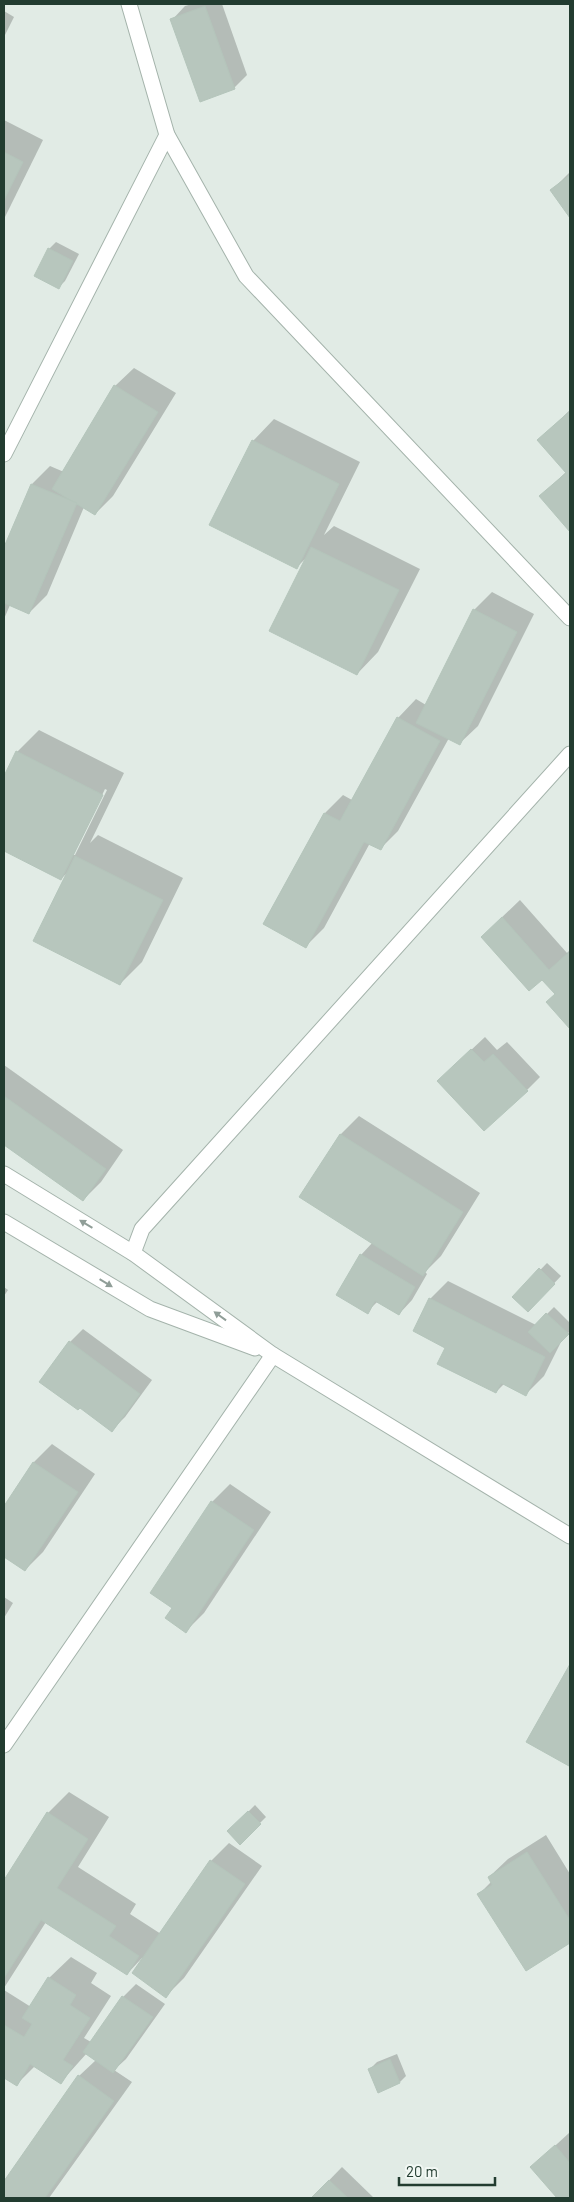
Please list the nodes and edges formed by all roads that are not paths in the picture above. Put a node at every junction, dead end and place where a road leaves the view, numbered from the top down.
1 (129, 4) edge
2 (167, 135) junction
3 (4, 454) edge
4 (570, 618) edge
5 (570, 754) edge
6 (4, 1174) edge
7 (4, 1222) edge
8 (134, 1253) junction
9 (273, 1355) junction
10 (570, 1536) edge
11 (4, 1745) edge

1 - 2 street
2 - 3 street
2 - 4 street
5 - 8 street
8 -> 6 street
7 -> 9 street
9 -> 8 street
9 - 10 street
9 - 11 street

